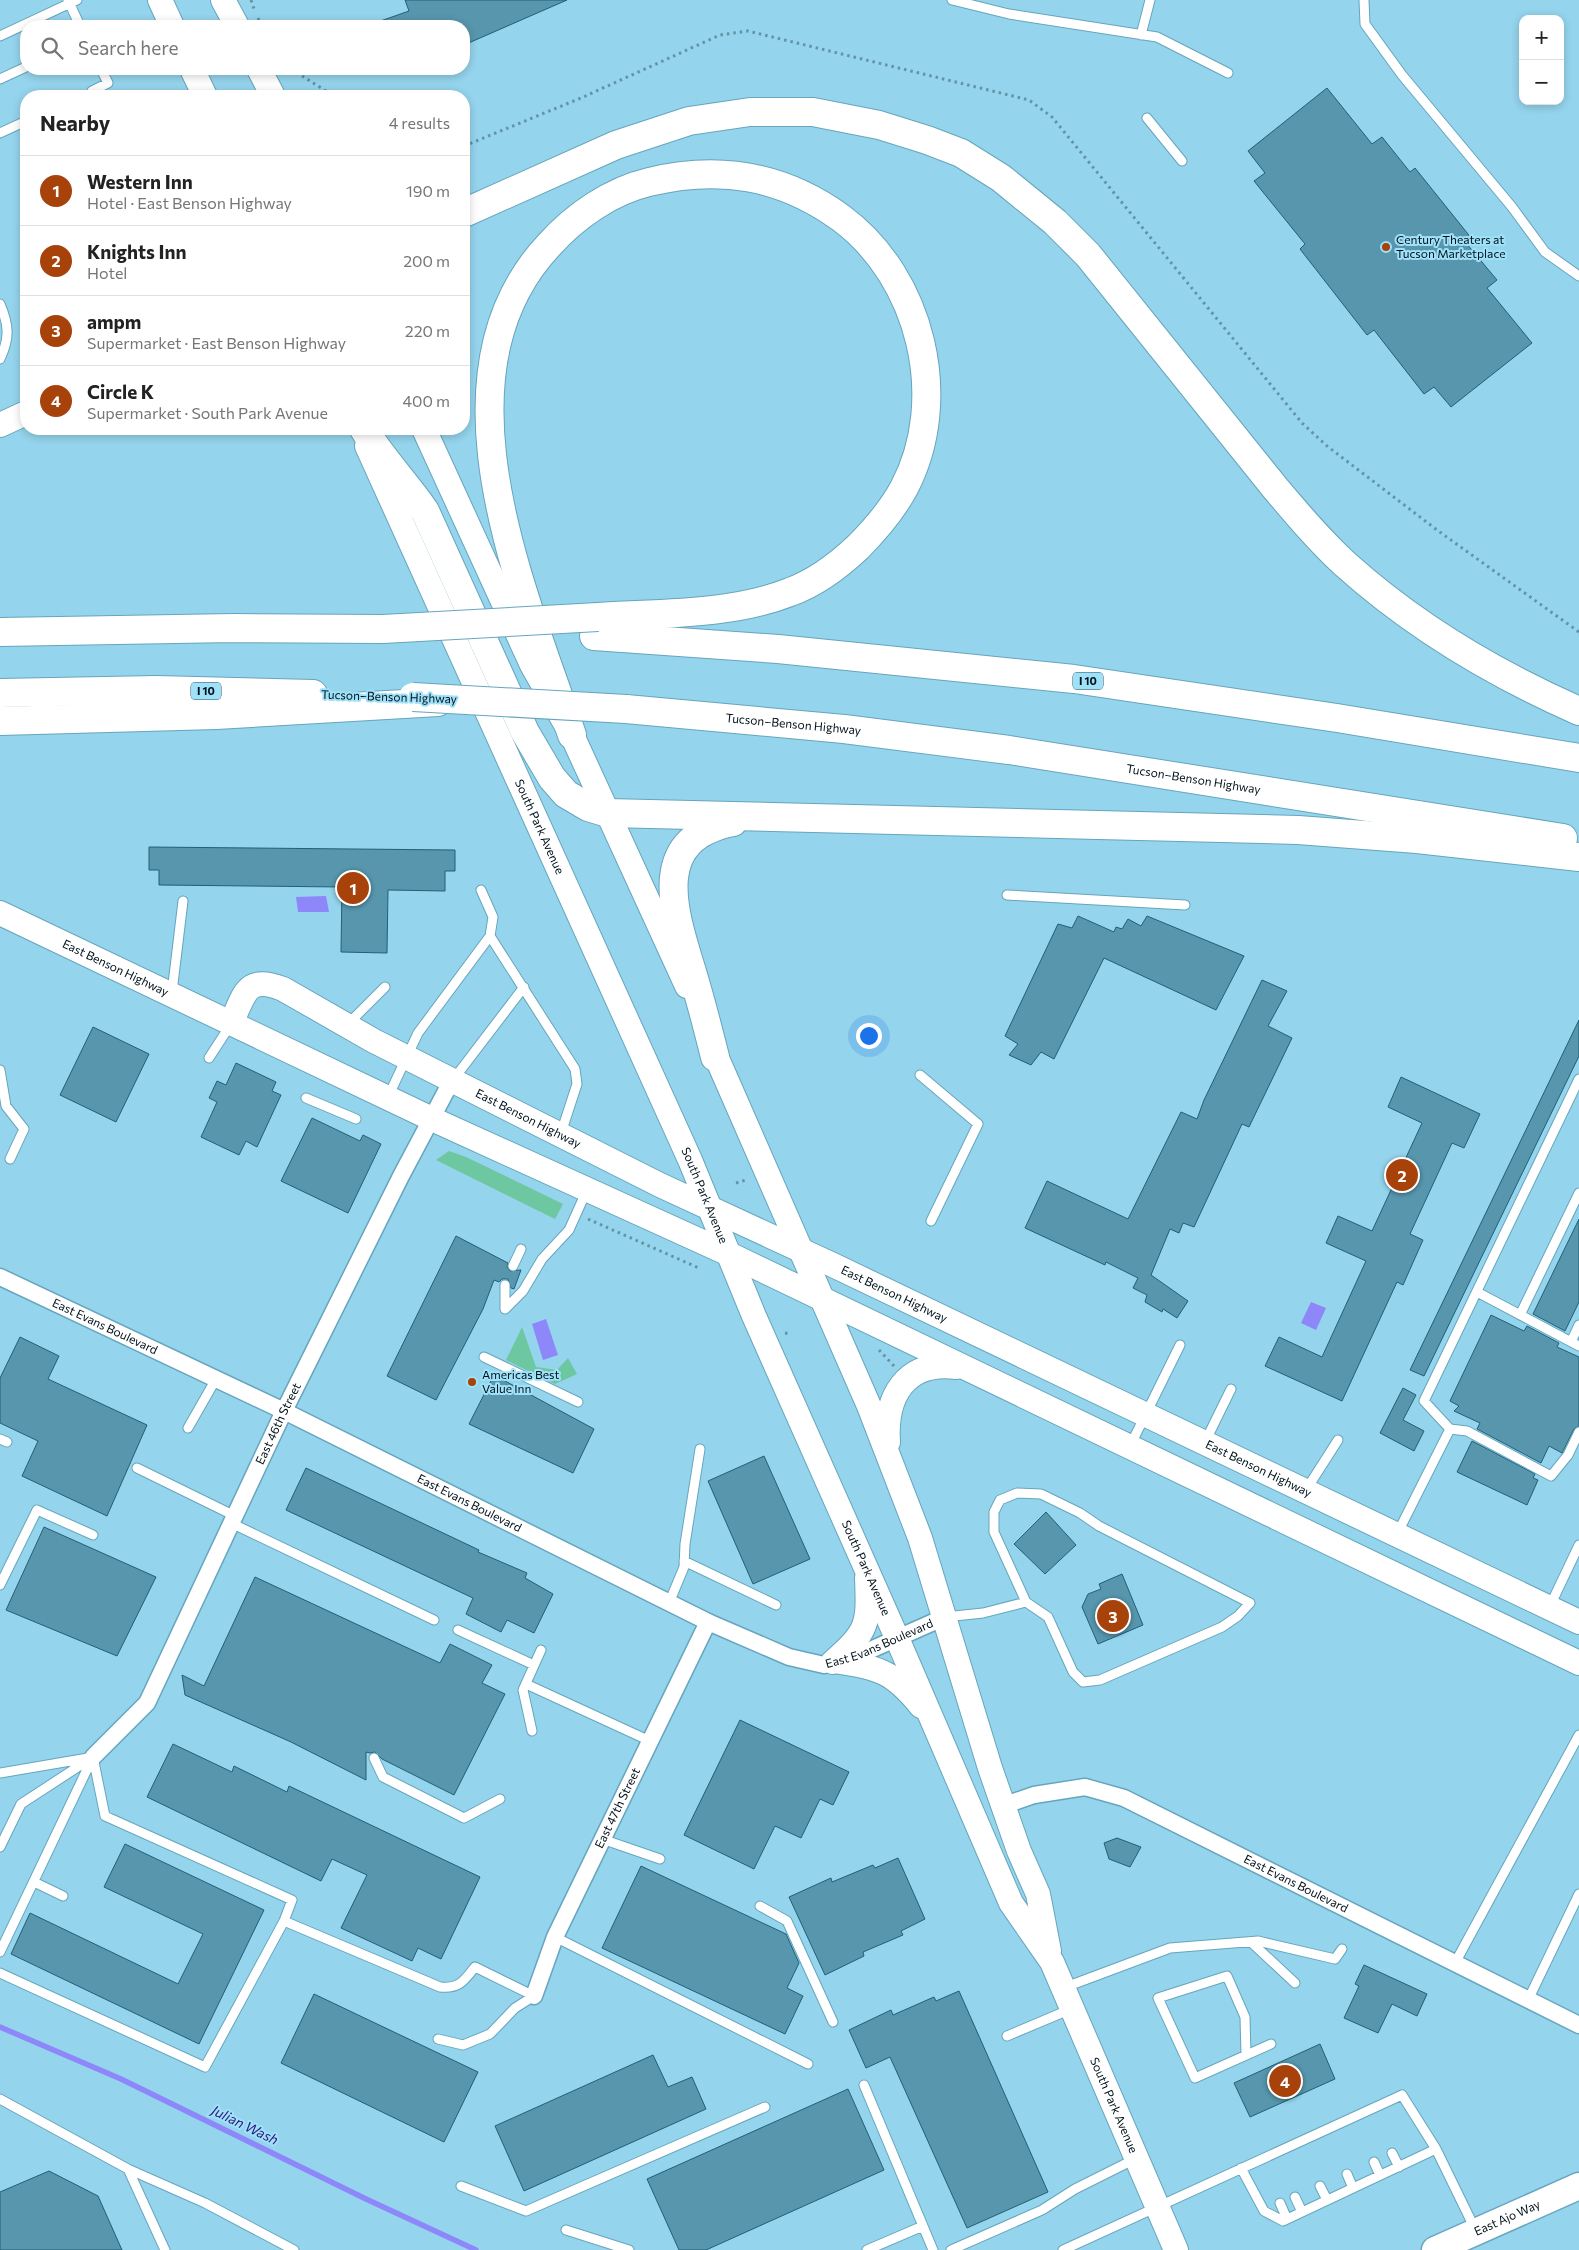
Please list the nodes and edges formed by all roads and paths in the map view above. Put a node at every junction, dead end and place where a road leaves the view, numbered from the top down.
1 (160, 0) edge
2 (223, 0) edge
3 (952, 0) edge
4 (1150, 0) edge
5 (1364, 0) edge
6 (72, 1) edge
7 (33, 20) edge
8 (78, 20) edge
9 (169, 20) edge
10 (233, 20) edge
11 (20, 26) edge
12 (1141, 35) junction
13 (0, 36) edge
14 (20, 70) edge
15 (1228, 73) dead end
16 (102, 75) edge
17 (195, 75) edge
18 (262, 75) edge
19 (301, 75) edge
20 (0, 79) edge
21 (105, 85) junction
22 (94, 90) edge
23 (103, 90) edge
24 (202, 90) edge
25 (270, 90) edge
26 (324, 90) edge
27 (1147, 118) dead end
28 (20, 124) edge
29 (0, 133) edge
30 (1182, 162) dead end
31 (470, 209) edge
32 (1579, 276) edge
33 (0, 304) edge
34 (0, 359) edge
35 (20, 416) edge
36 (0, 425) edge
37 (362, 435) edge
38 (368, 435) edge
39 (427, 435) edge
40 (596, 627) junction
41 (0, 632) edge
42 (0, 693) edge
43 (414, 700) junction
44 (1579, 710) edge
45 (0, 722) edge
46 (572, 735) junction
47 (1579, 758) edge
48 (608, 813) junction
49 (768, 818) junction
50 (1579, 841) edge
51 (1579, 857) edge
52 (481, 890) dead end
53 (1007, 895) dead end
54 (183, 901) dead end
55 (1185, 905) dead end
56 (0, 913) edge
57 (490, 936) junction
58 (385, 987) dead end
59 (524, 987) junction
60 (172, 995) junction
61 (231, 1023) junction
62 (346, 1025) junction
63 (406, 1057) junction
64 (715, 1057) junction
65 (209, 1058) dead end
66 (0, 1070) edge
67 (920, 1075) dead end
68 (1579, 1079) edge
69 (452, 1080) junction
70 (306, 1098) dead end
71 (388, 1098) junction
72 (356, 1119) dead end
73 (432, 1119) junction
74 (561, 1134) junction
75 (10, 1159) dead end
76 (746, 1180) dead end
77 (736, 1183) dead end
78 (587, 1190) junction
79 (1579, 1193) edge
80 (710, 1209) junction
81 (576, 1214) junction
82 (931, 1221) dead end
83 (521, 1249) dead end
84 (800, 1249) junction
85 (729, 1254) junction
86 (513, 1266) dead end
87 (699, 1268) dead end
88 (0, 1277) edge
89 (505, 1285) dead end
90 (1477, 1292) junction
91 (822, 1301) junction
92 (1520, 1315) junction
93 (1579, 1325) edge
94 (785, 1333) dead end
95 (791, 1334) dead end
96 (872, 1344) dead end
97 (1180, 1344) dead end
98 (1575, 1344) edge
99 (484, 1357) dead end
100 (897, 1370) dead end
101 (974, 1373) junction
102 (216, 1380) junction
103 (1231, 1389) dead end
104 (578, 1402) dead end
105 (284, 1411) junction
106 (1146, 1414) junction
107 (188, 1428) dead end
108 (1450, 1429) junction
109 (1579, 1432) edge
110 (1338, 1440) dead end
111 (1205, 1442) junction
112 (1129, 1448) junction
113 (700, 1449) dead end
114 (892, 1466) junction
115 (137, 1468) dead end
116 (1306, 1490) junction
117 (233, 1520) junction
118 (1397, 1534) junction
119 (93, 1535) dead end
120 (1579, 1545) edge
121 (684, 1562) junction
122 (866, 1569) junction
123 (1483, 1576) junction
124 (0, 1585) edge
125 (1026, 1602) junction
126 (669, 1603) junction
127 (776, 1605) dead end
128 (1549, 1608) junction
129 (1466, 1609) junction
130 (945, 1617) junction
131 (434, 1620) dead end
132 (708, 1622) junction
133 (1579, 1622) edge
134 (458, 1630) dead end
135 (897, 1638) junction
136 (541, 1650) dead end
137 (834, 1662) junction
138 (1579, 1663) edge
139 (534, 1665) junction
140 (525, 1687) junction
141 (934, 1722) junction
142 (532, 1731) dead end
143 (1579, 1734) edge
144 (650, 1741) junction
145 (94, 1757) junction
146 (374, 1758) dead end
147 (0, 1773) edge
148 (500, 1799) dead end
149 (1002, 1806) junction
150 (602, 1839) junction
151 (0, 1847) edge
152 (660, 1859) dead end
153 (34, 1882) junction
154 (1579, 1894) edge
155 (63, 1896) dead end
156 (760, 1906) dead end
157 (284, 1921) junction
158 (555, 1937) junction
159 (1251, 1942) junction
160 (1342, 1949) dead end
161 (0, 1952) edge
162 (1052, 1962) junction
163 (1456, 1963) junction
164 (0, 1973) edge
165 (1295, 1983) dead end
166 (534, 1996) junction
167 (1067, 1999) junction
168 (1528, 2000) junction
169 (833, 2022) dead end
170 (1579, 2024) edge
171 (1007, 2036) dead end
172 (438, 2040) dead end
173 (1271, 2044) dead end
174 (1246, 2055) junction
175 (808, 2064) dead end
176 (864, 2086) dead end
177 (0, 2099) edge
178 (765, 2107) dead end
179 (1371, 2109) junction
180 (1354, 2117) junction
181 (1375, 2119) dead end
182 (1358, 2126) dead end
183 (1326, 2129) junction
184 (1331, 2139) dead end
185 (1300, 2141) junction
186 (1436, 2149) junction
187 (1304, 2151) dead end
188 (1274, 2152) junction
189 (1392, 2153) dead end
190 (1135, 2159) junction
191 (1259, 2160) junction
192 (1279, 2162) dead end
193 (1374, 2162) dead end
194 (1398, 2167) junction
195 (1241, 2168) junction
196 (128, 2169) junction
197 (1263, 2169) dead end
198 (1346, 2174) dead end
199 (1380, 2176) junction
200 (461, 2186) dead end
201 (1320, 2186) dead end
202 (1579, 2186) edge
203 (1353, 2188) junction
204 (1295, 2197) dead end
205 (1327, 2200) junction
206 (1280, 2203) dead end
207 (1156, 2206) junction
208 (1302, 2212) junction
209 (1287, 2219) junction
210 (923, 2226) junction
211 (566, 2230) dead end
212 (1476, 2231) junction
213 (165, 2250) edge
214 (294, 2250) edge
215 (629, 2250) edge
216 (867, 2250) edge
217 (933, 2250) edge
218 (951, 2250) edge
219 (1063, 2250) edge
220 (1176, 2250) edge
221 (1435, 2250) edge

1 - 9 main road
2 - 10 main road
3 - 12 lane
4 - 12 lane
5 - 32 lane
6 - 7 lane
6 - 8 lane
11 - 13 lane
12 - 15 lane
14 - 20 lane
16 - 21 lane
17 - 24 main road
18 - 25 main road
19 - 26 path
21 - 22 lane
21 - 23 lane
27 - 30 lane
28 - 29 lane
31 - 44 highway
33 - 34 lane
35 - 36 main road
37 - 80 main road, South Park Avenue
38 - 48 highway
39 - 46 main road, South Park Avenue
40 - 41 highway, I 10, bridge
40 - 46 highway
40 - 47 highway, I 10
42 - 43 highway, Tucson–Benson Highway / I 10
43 - 45 highway
43 - 50 highway, Tucson–Benson Highway / I 10, bridge
46 - 48 main road, South Park Avenue
48 - 49 highway
48 - 64 main road, South Park Avenue
49 - 51 highway
49 - 64 highway
52 - 57 lane
53 - 55 lane
54 - 60 lane
56 - 60 main road, East Benson Highway
57 - 59 lane
57 - 63 lane
58 - 62 lane
59 - 69 lane
59 - 74 lane
60 - 61 main road, East Benson Highway
61 - 62 main road, East Benson Highway
61 - 65 lane
61 - 71 main road, East Benson Highway
62 - 63 main road, East Benson Highway
63 - 69 main road, East Benson Highway
63 - 71 lane
64 - 84 main road, South Park Avenue
66 - 75 lane
67 - 82 lane
68 - 90 lane
69 - 73 street, East 46th Street
69 - 74 main road, East Benson Highway
70 - 72 lane
71 - 73 main road, East Benson Highway
73 - 78 main road, East Benson Highway
73 - 105 street, East 46th Street
74 - 80 main road, East Benson Highway
76 - 77 path
78 - 81 lane
78 - 85 main road, East Benson Highway
79 - 92 lane
80 - 84 main road, East Benson Highway
80 - 85 main road, South Park Avenue
81 - 87 path
81 - 89 lane
83 - 86 lane
84 - 91 main road, South Park Avenue
84 - 106 main road, East Benson Highway
85 - 91 main road, East Benson Highway
85 - 122 main road, South Park Avenue
88 - 102 street, East Evans Boulevard
90 - 92 lane
90 - 108 lane
91 - 101 main road, East Benson Highway
91 - 114 main road, South Park Avenue
92 - 98 lane
93 - 98 lane
94 - 95 path
96 - 100 path
97 - 106 lane
99 - 104 lane
101 - 112 main road, East Benson Highway
101 - 114 main road
102 - 105 street, East Evans Boulevard
102 - 107 lane
103 - 111 lane
105 - 117 street, East 46th Street
105 - 126 street, East Evans Boulevard
106 - 111 main road, East Benson Highway
106 - 112 lane
108 - 109 lane
108 - 118 lane
110 - 116 lane
111 - 116 main road, East Benson Highway
112 - 129 main road, East Benson Highway
113 - 121 lane
114 - 130 main road, South Park Avenue
115 - 117 lane
116 - 118 main road, East Benson Highway
117 - 131 lane
117 - 145 street, East 46th Street
118 - 123 main road, East Benson Highway
119 - 124 lane
120 - 128 lane
121 - 126 lane
121 - 127 lane
122 - 135 main road, South Park Avenue
122 - 137 main road
123 - 128 main road, East Benson Highway
123 - 129 main road
125 - 125 lane
125 - 130 lane
126 - 132 street, East Evans Boulevard
128 - 133 main road, East Benson Highway
129 - 138 main road, East Benson Highway
130 - 135 street, East Evans Boulevard
130 - 149 main road, South Park Avenue
132 - 137 street, East Evans Boulevard
132 - 144 street, East 47th Street
134 - 139 lane
135 - 137 street, East Evans Boulevard
135 - 141 main road, South Park Avenue
136 - 139 lane
137 - 141 main road
139 - 140 lane
140 - 142 lane
140 - 144 lane
141 - 162 main road, South Park Avenue
143 - 163 lane
144 - 150 street, East 47th Street
145 - 147 lane
145 - 151 lane
145 - 153 lane
145 - 157 lane
146 - 148 lane
149 - 162 main road, South Park Avenue
149 - 163 street, East Evans Boulevard
150 - 152 lane
150 - 158 street, East 47th Street
153 - 155 lane
153 - 161 lane
154 - 168 lane
156 - 169 lane
157 - 164 lane
157 - 166 lane
158 - 166 street, East 47th Street
158 - 175 lane
159 - 160 lane
159 - 165 lane
159 - 167 lane
162 - 167 main road, South Park Avenue
163 - 168 street, East Evans Boulevard
166 - 172 lane
167 - 171 lane
167 - 190 main road, South Park Avenue
168 - 170 street, East Evans Boulevard
173 - 174 lane
174 - 174 lane
176 - 210 lane
177 - 196 lane
178 - 200 lane
179 - 180 lane
179 - 181 lane
179 - 186 lane
180 - 182 lane
180 - 183 lane
183 - 184 lane
183 - 185 lane
185 - 187 lane
185 - 188 lane
186 - 194 lane
186 - 212 lane
188 - 191 lane
188 - 192 lane
189 - 194 lane
190 - 207 main road, South Park Avenue
190 - 218 lane
191 - 195 lane
191 - 197 lane
193 - 199 lane
194 - 199 lane
195 - 207 lane
195 - 209 lane
196 - 213 lane
196 - 214 lane
198 - 203 lane
199 - 203 lane
201 - 205 lane
202 - 212 main road, East Ajo Way
203 - 205 lane
204 - 208 lane
205 - 208 lane
206 - 209 lane
207 - 219 lane
207 - 220 main road, South Park Avenue
208 - 209 lane
210 - 216 lane
210 - 217 lane
211 - 215 lane
212 - 221 main road, East Ajo Way

